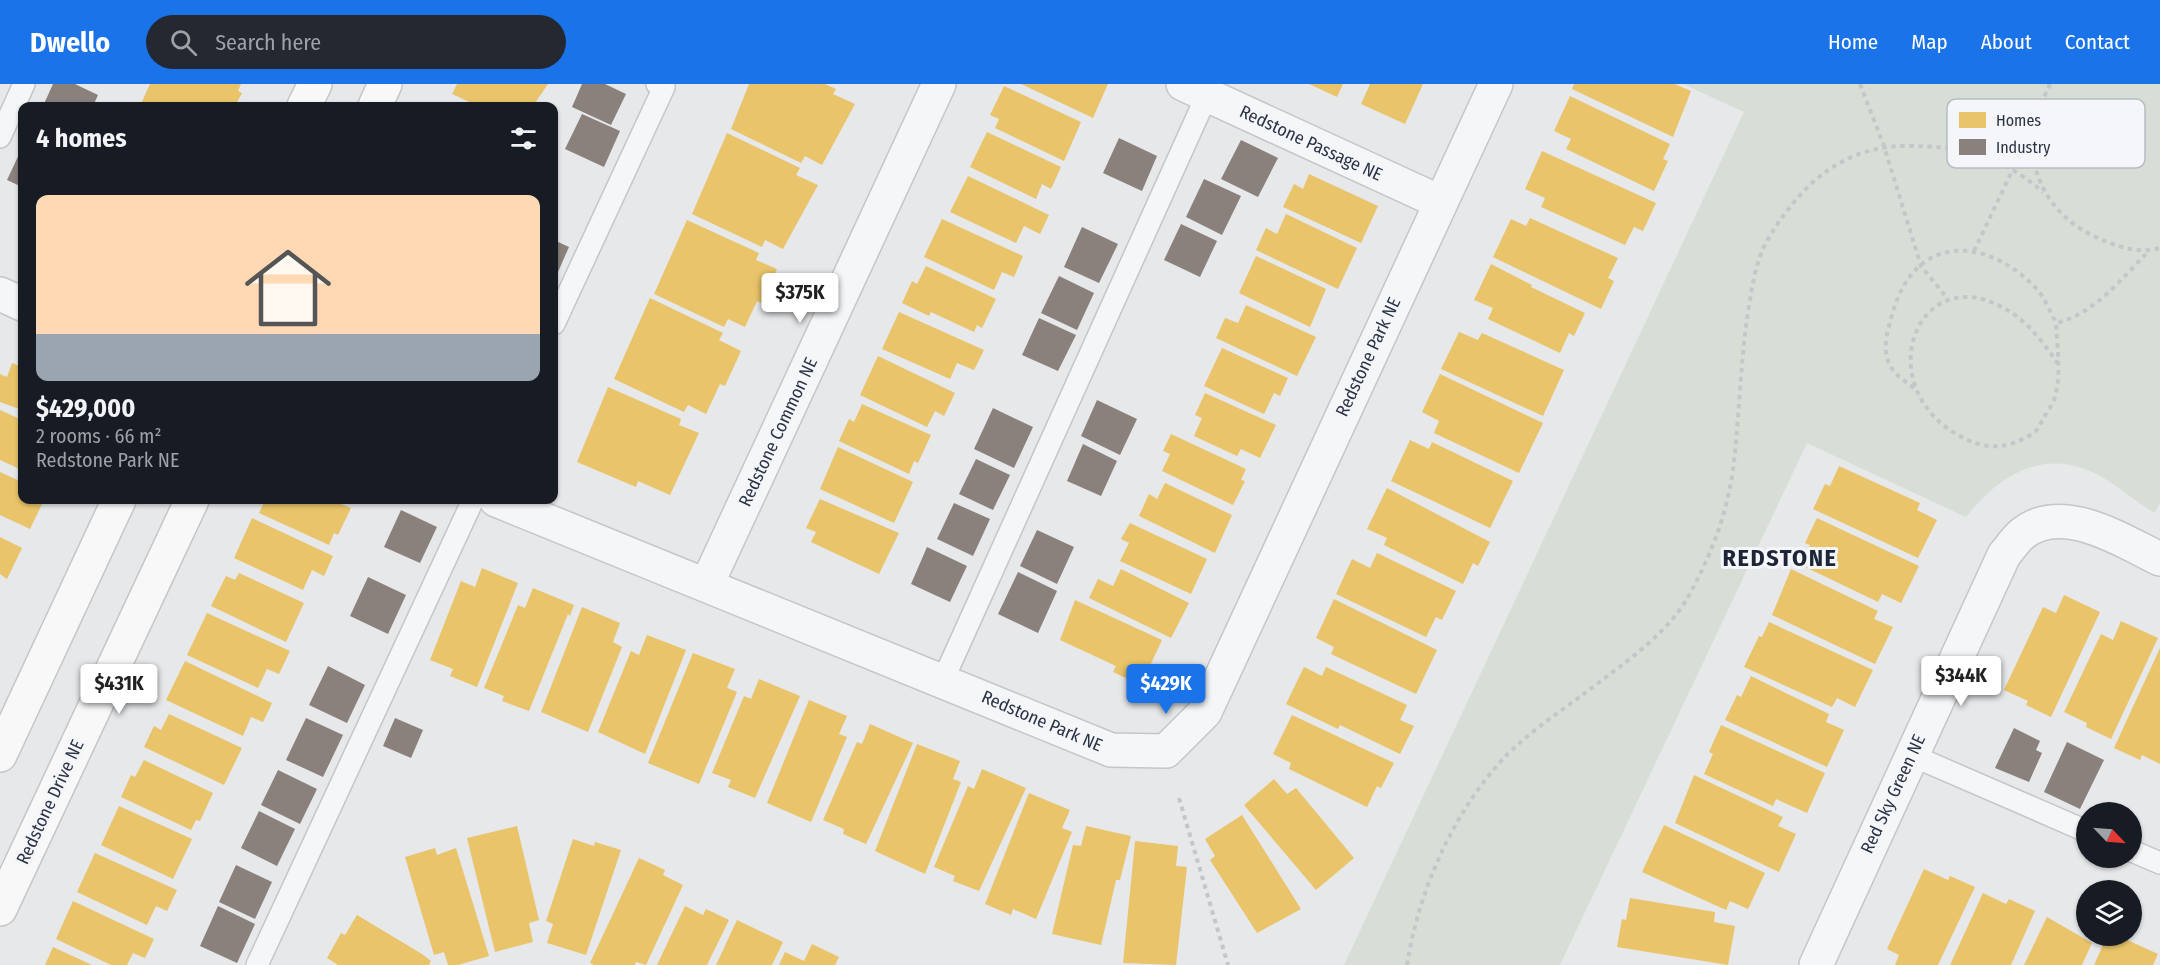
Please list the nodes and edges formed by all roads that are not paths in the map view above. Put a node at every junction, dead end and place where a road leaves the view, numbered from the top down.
1 (24, 84) edge
2 (315, 84) edge
3 (385, 84) edge
4 (657, 84) edge
5 (939, 84) edge
6 (1496, 84) edge
7 (1195, 90) edge
8 (306, 102) edge
9 (377, 102) edge
10 (0, 137) edge
11 (1440, 202) junction
12 (0, 294) edge
13 (18, 302) edge
14 (558, 315) edge
15 (117, 504) edge
16 (190, 504) edge
17 (471, 504) edge
18 (506, 504) edge
19 (2160, 559) edge
20 (707, 584) junction
21 (943, 680) junction
22 (1911, 754) junction
23 (0, 755) edge
24 (2076, 827) edge
25 (2142, 855) edge
26 (2160, 863) edge
27 (0, 909) edge
28 (257, 965) edge
29 (1816, 965) edge

1 - 10 lane
2 - 8 street
3 - 9 street
4 - 14 lane
5 - 20 street, Redstone Common NE
6 - 11 street, Redstone Park NE
7 - 11 street, Redstone Passage NE
7 - 21 lane
11 - 21 street, Redstone Park NE
12 - 13 street
15 - 23 street
16 - 27 street, Redstone Drive NE
17 - 28 lane
18 - 20 street, Redstone Park NE
19 - 22 street, Red Sky Green NE
20 - 21 street, Redstone Park NE
22 - 24 lane
22 - 29 street, Red Sky Green NE
25 - 26 lane

